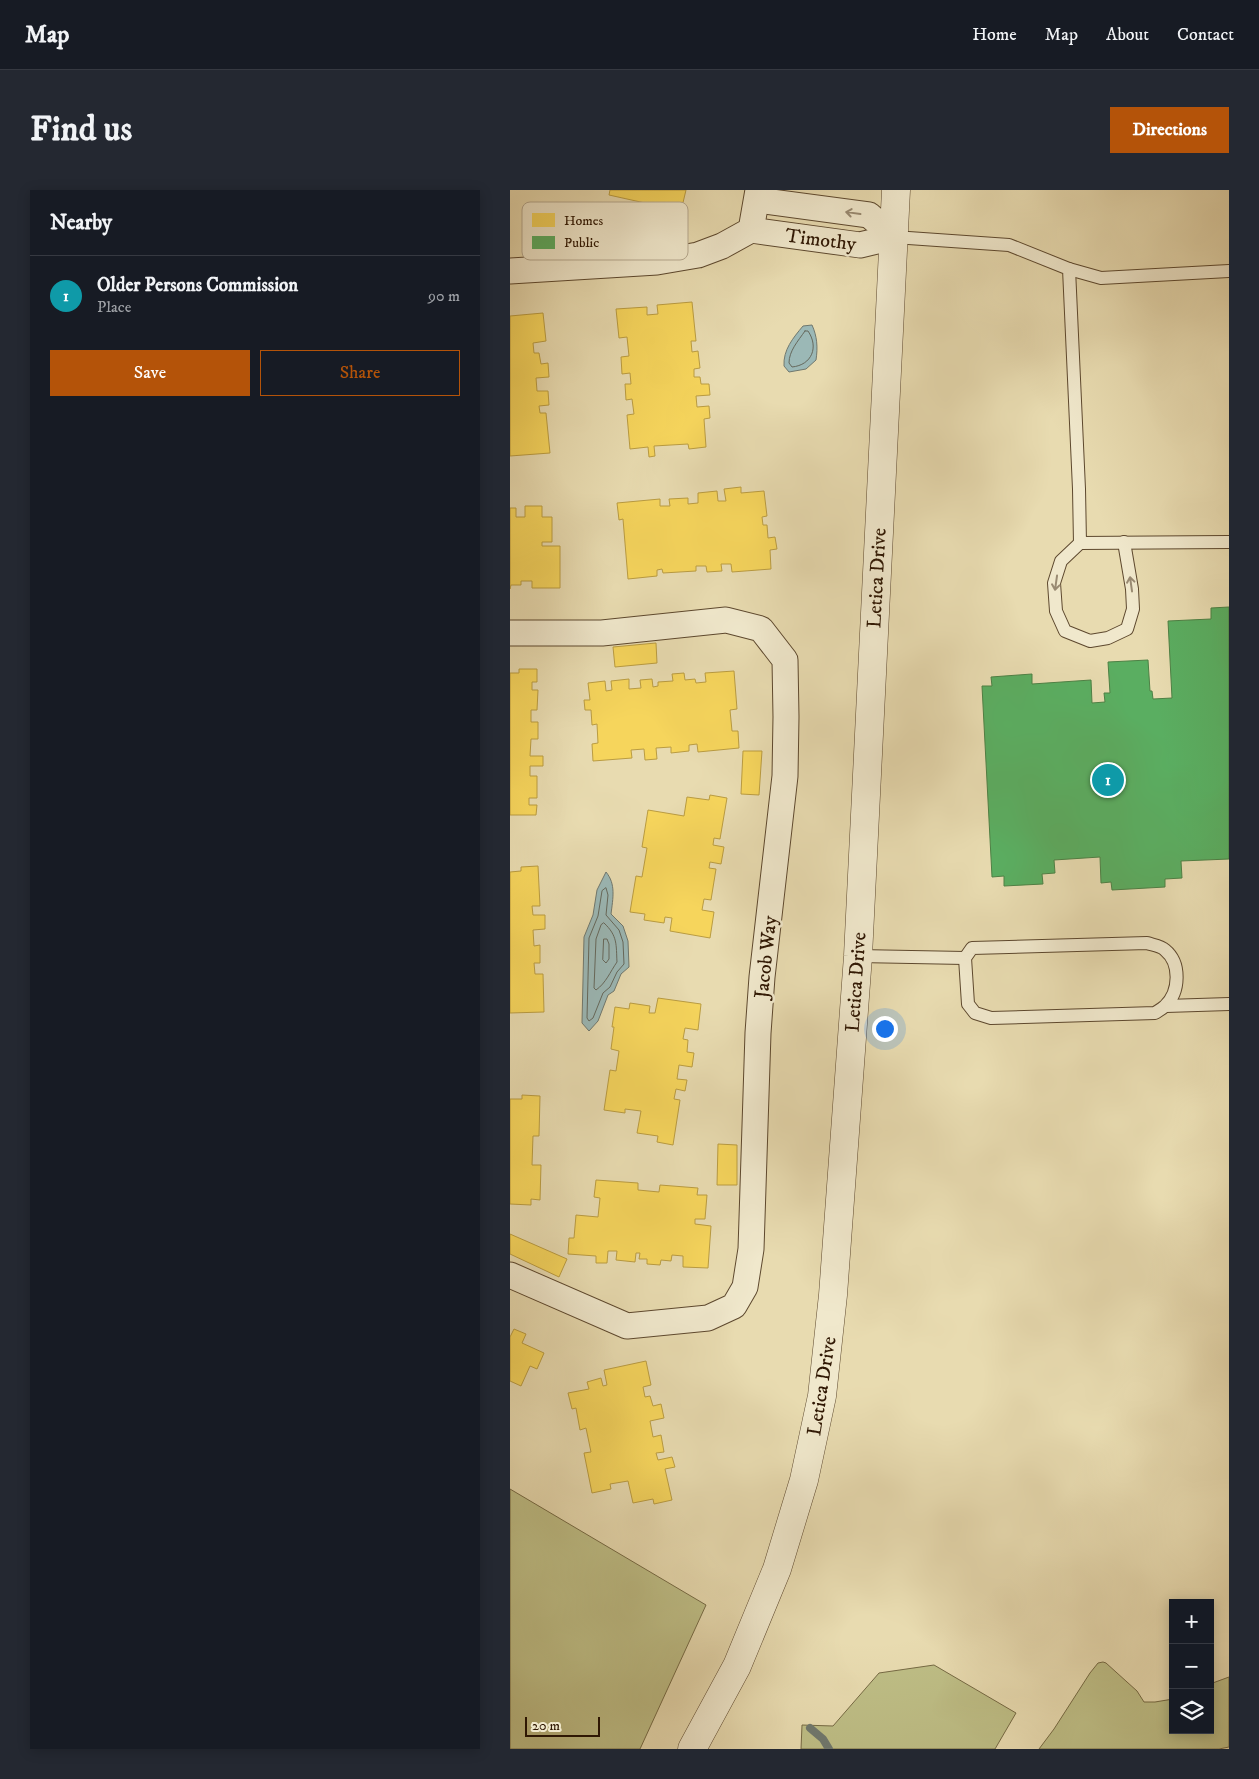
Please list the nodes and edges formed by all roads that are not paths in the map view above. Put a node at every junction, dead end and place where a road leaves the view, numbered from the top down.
1 (896, 190) edge
2 (758, 195) edge
3 (751, 230) junction
4 (894, 237) junction
5 (688, 257) edge
6 (669, 260) edge
7 (1069, 268) junction
8 (510, 271) edge
9 (1229, 271) edge
10 (1124, 542) junction
11 (1229, 542) edge
12 (1080, 543) junction
13 (510, 633) edge
14 (858, 956) junction
15 (965, 958) junction
16 (1229, 1004) edge
17 (1166, 1006) junction
18 (510, 1275) edge
19 (692, 1749) edge

1 - 4 street, Letica Drive
2 - 3 street, Timothy
4 -> 2 street, Timothy
3 - 4 street, Timothy
3 - 5 street
4 - 7 lane
4 - 14 street, Letica Drive
6 - 8 street
7 - 9 lane
7 - 12 lane
10 - 11 lane
10 - 12 lane
12 -> 10 lane
13 - 18 street, Jacob Way
14 - 15 lane
14 - 19 street, Letica Drive
15 - 17 lane
15 - 17 lane
16 - 17 lane

